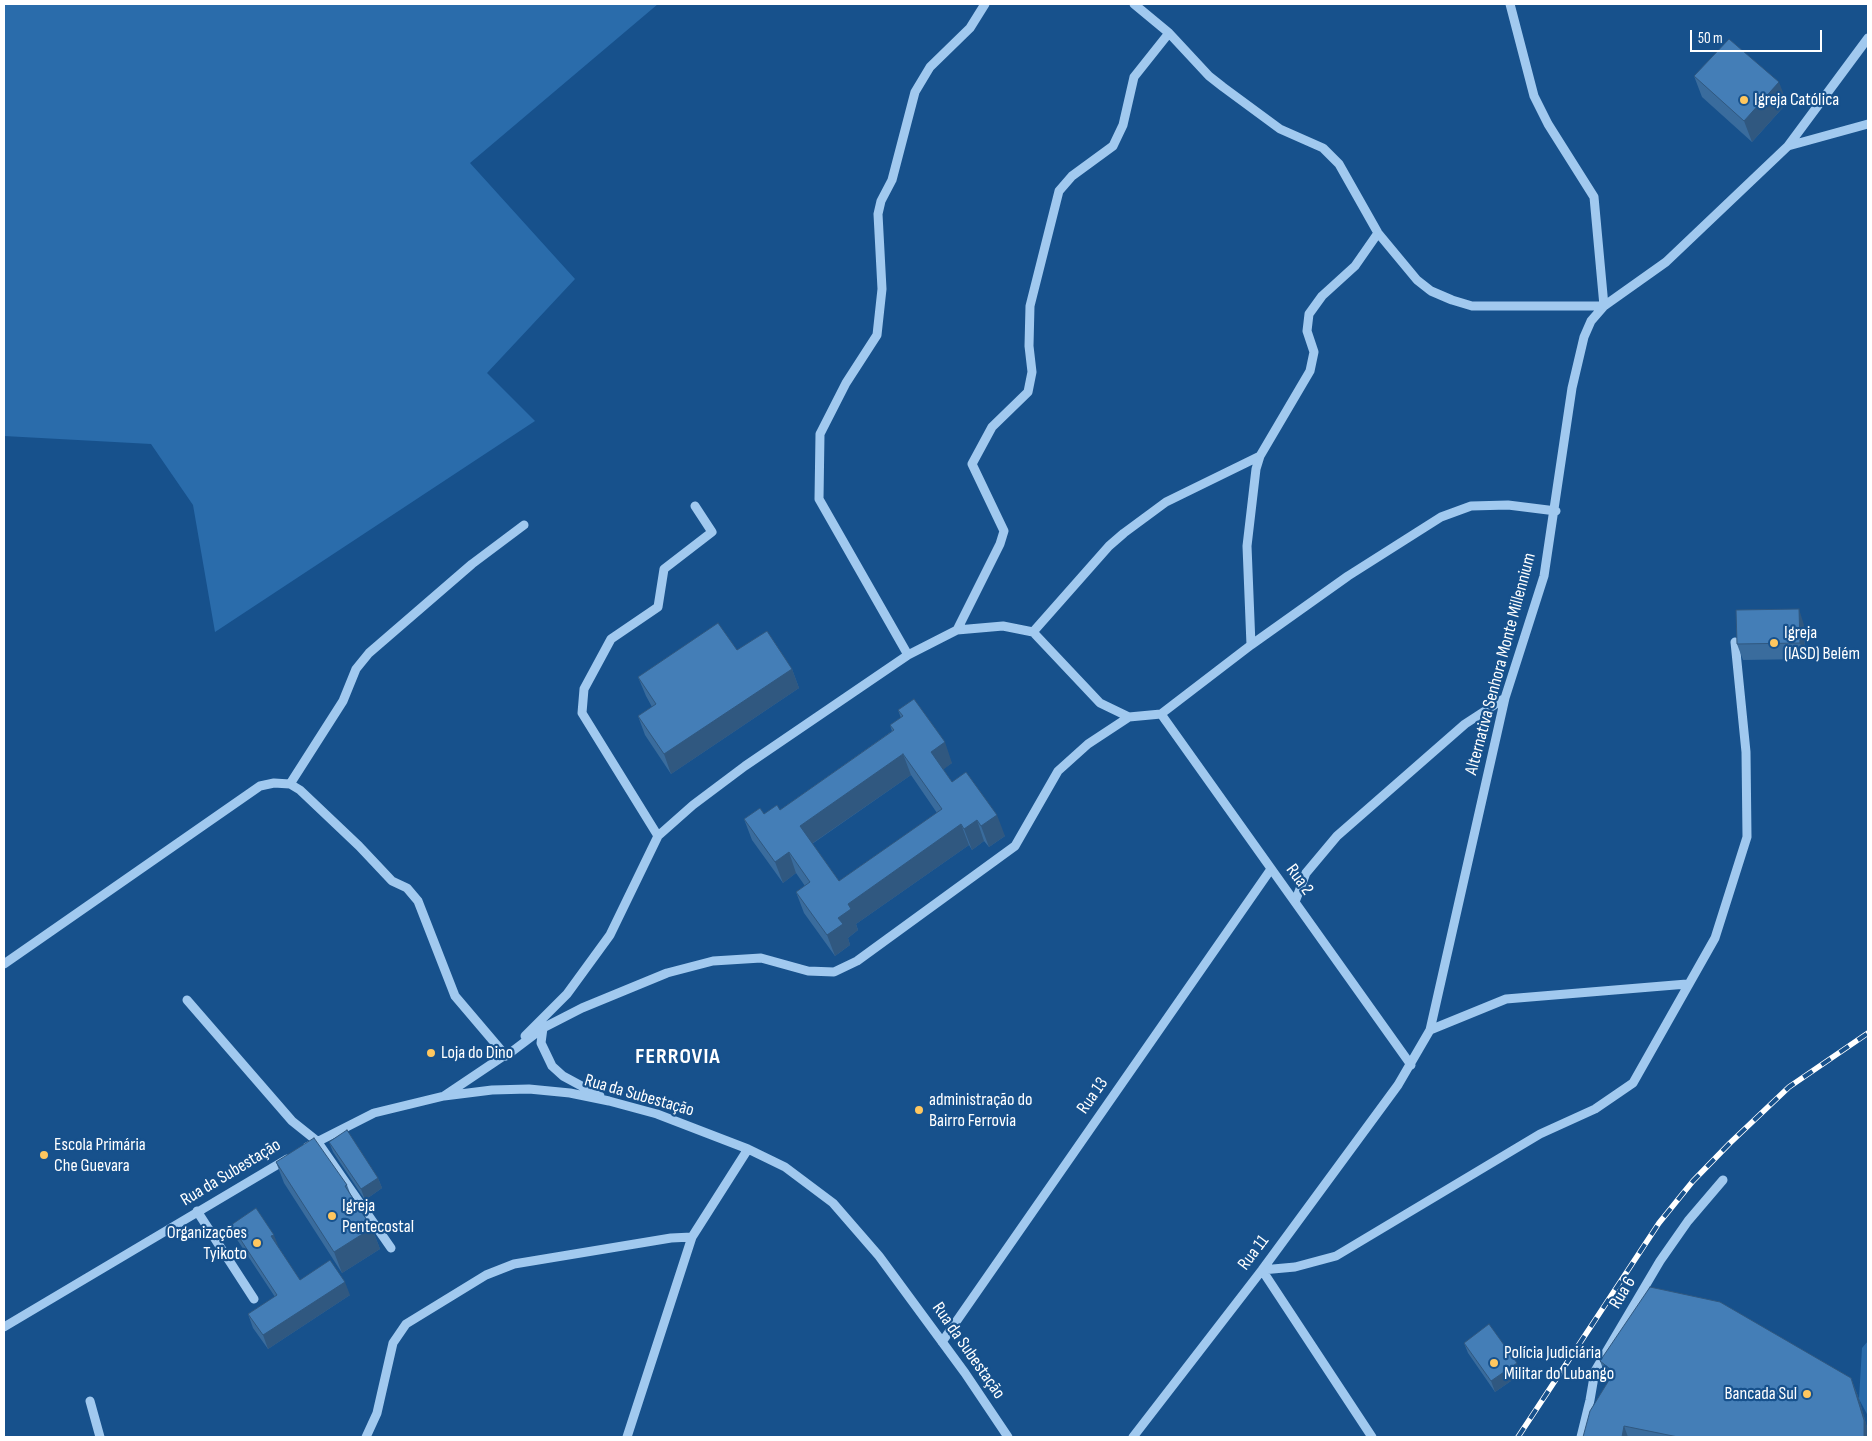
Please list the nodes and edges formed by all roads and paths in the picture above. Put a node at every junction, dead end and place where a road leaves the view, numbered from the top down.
1 (985, 4) edge
2 (1134, 4) edge
3 (1510, 4) edge
4 (1169, 33) junction
5 (1868, 38) edge
6 (1868, 124) edge
7 (1788, 146) junction
8 (1378, 233) junction
9 (1604, 306) junction
10 (1260, 456) junction
11 (696, 506) dead end
12 (1556, 511) junction
13 (524, 525) dead end
14 (957, 630) junction
15 (1033, 632) junction
16 (1735, 642) edge
17 (1251, 645) junction
18 (908, 655) junction
19 (1504, 698) junction
20 (1161, 714) junction
21 (1129, 717) junction
22 (290, 784) junction
23 (658, 836) junction
24 (1271, 869) junction
25 (1295, 902) junction
26 (4, 964) edge
27 (1687, 984) junction
28 (187, 1000) dead end
29 (543, 1028) junction
30 (1430, 1030) junction
31 (506, 1056) junction
32 (1411, 1065) junction
33 (1398, 1085) joint
34 (444, 1096) junction
35 (608, 1101) junction
36 (317, 1141) junction
37 (748, 1149) junction
38 (300, 1151) edge
39 (291, 1156) edge
40 (1723, 1180) dead end
41 (197, 1211) junction
42 (692, 1237) junction
43 (391, 1248) dead end
44 (1262, 1270) junction
45 (254, 1299) dead end
46 (4, 1328) edge
47 (942, 1342) junction
48 (90, 1401) dead end
49 (100, 1437) edge
50 (366, 1437) edge
51 (627, 1437) edge
52 (1008, 1437) edge
53 (1133, 1437) edge
54 (1372, 1437) edge
55 (1581, 1437) edge

1 - 18 street
2 - 4 street
3 - 9 street
4 - 8 street
4 - 14 street
5 - 7 street, Alternativa Senhora Monte Millennium
6 - 7 street
7 - 9 street, Alternativa Senhora Monte Millennium
8 - 9 street
8 - 10 street
9 - 12 street, Alternativa Senhora Monte Millennium
10 - 15 street
10 - 17 street
11 - 23 street
12 - 17 street
12 - 19 street, Alternativa Senhora Monte Millennium
13 - 22 street
14 - 15 street
14 - 18 street
15 - 21 street
16 - 27 street
17 - 20 street
18 - 23 street
19 - 25 street
19 - 30 street, Alternativa Senhora Monte Millennium
20 - 21 street
20 - 24 street, Rua 2
21 - 29 street
22 - 26 street
22 - 31 street
23 - 31 street
24 - 25 street, Rua 2
24 - 47 street, Rua 13
25 - 32 street, Rua 2
27 - 30 street
27 - 44 street
28 - 36 street
29 - 31 street
29 - 35 street
30 - 32 street, Alternativa Senhora Monte Millennium
31 - 34 street
32 - 33 street, Alternativa Senhora Monte Millennium
33 - 44 street, Rua 11
34 - 35 street, Rua da Subestação
34 - 36 street, Rua da Subestação
35 - 37 street, Rua da Subestação
36 - 38 street, Rua da Subestação
36 - 43 street
37 - 42 street
37 - 47 street, Rua da Subestação
39 - 41 street, Rua da Subestação
40 - 55 street, Rua 6
41 - 45 street
41 - 46 street, Rua da Subestação
42 - 50 street
42 - 51 street
44 - 53 street, Rua 11
44 - 54 street
47 - 52 street, Rua da Subestação
48 - 49 street

